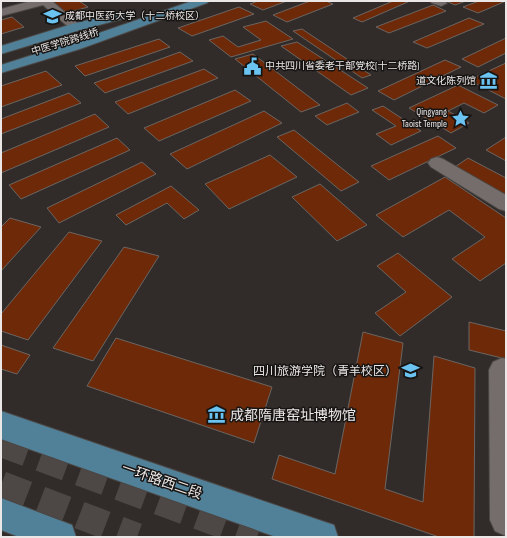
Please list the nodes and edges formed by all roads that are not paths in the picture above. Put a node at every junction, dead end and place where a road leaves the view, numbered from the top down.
1 (45, 1) edge
2 (182, 1) edge
3 (201, 2) edge
4 (1, 13) edge
5 (71, 34) junction
6 (1, 50) edge
7 (1, 56) edge
8 (1, 62) edge
9 (1, 69) edge
10 (437, 163) dead end
11 (506, 204) edge
12 (506, 371) edge
13 (1, 424) edge
14 (1, 514) edge
15 (506, 520) edge
16 (60, 537) edge
17 (322, 537) edge

1 - 4 lane
1 - 5 lane
2 - 5 main road
3 - 5 main road, 中医学院跨线桥
3 - 9 main road
5 - 6 main road
5 - 7 main road, 中医学院跨线桥
5 - 8 main road, 中医学院跨线桥
10 - 11 lane
12 - 15 lane
13 - 17 main road, 一环路西二段
14 - 16 main road

